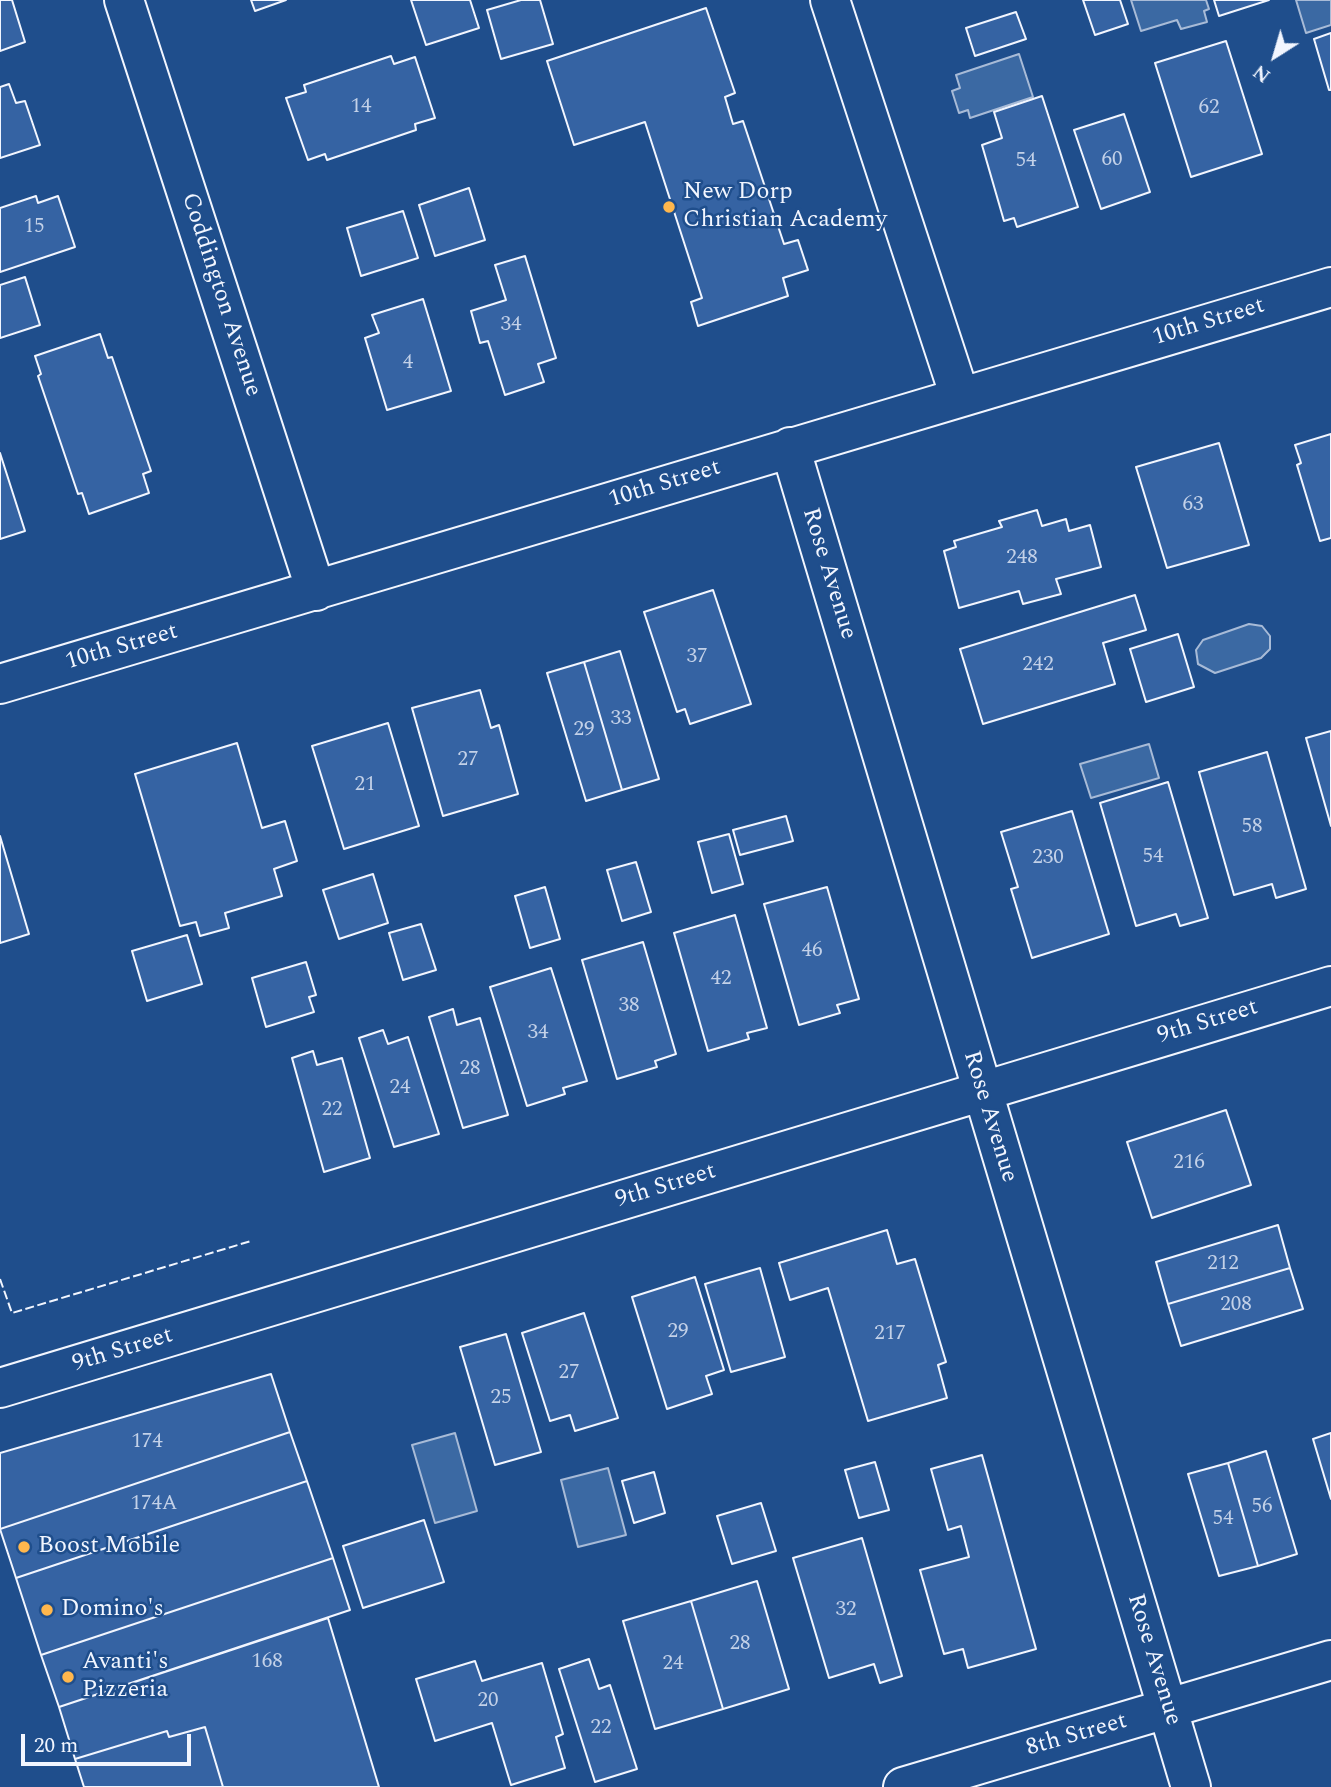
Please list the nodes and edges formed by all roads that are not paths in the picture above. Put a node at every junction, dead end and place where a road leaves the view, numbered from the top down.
1 (124, 0) edge
2 (830, 0) edge
3 (1331, 287) edge
4 (960, 397) junction
5 (790, 447) junction
6 (316, 591) junction
7 (0, 684) edge
8 (1331, 986) edge
9 (982, 1091) junction
10 (0, 1388) edge
11 (1331, 1660) edge
12 (1167, 1709) junction
13 (903, 1787) edge
14 (1191, 1787) edge

1 - 6 street, Coddington Avenue
2 - 4 street
3 - 4 street, 10th Street
4 - 5 street, 10th Street
5 - 6 street, 10th Street
5 - 9 street, Rose Avenue
6 - 7 street, 10th Street
8 - 9 street, 9th Street
9 - 10 street, 9th Street
9 - 12 street, Rose Avenue
11 - 12 street, 8th Street
12 - 13 street, 8th Street
12 - 14 street, Rose Avenue

